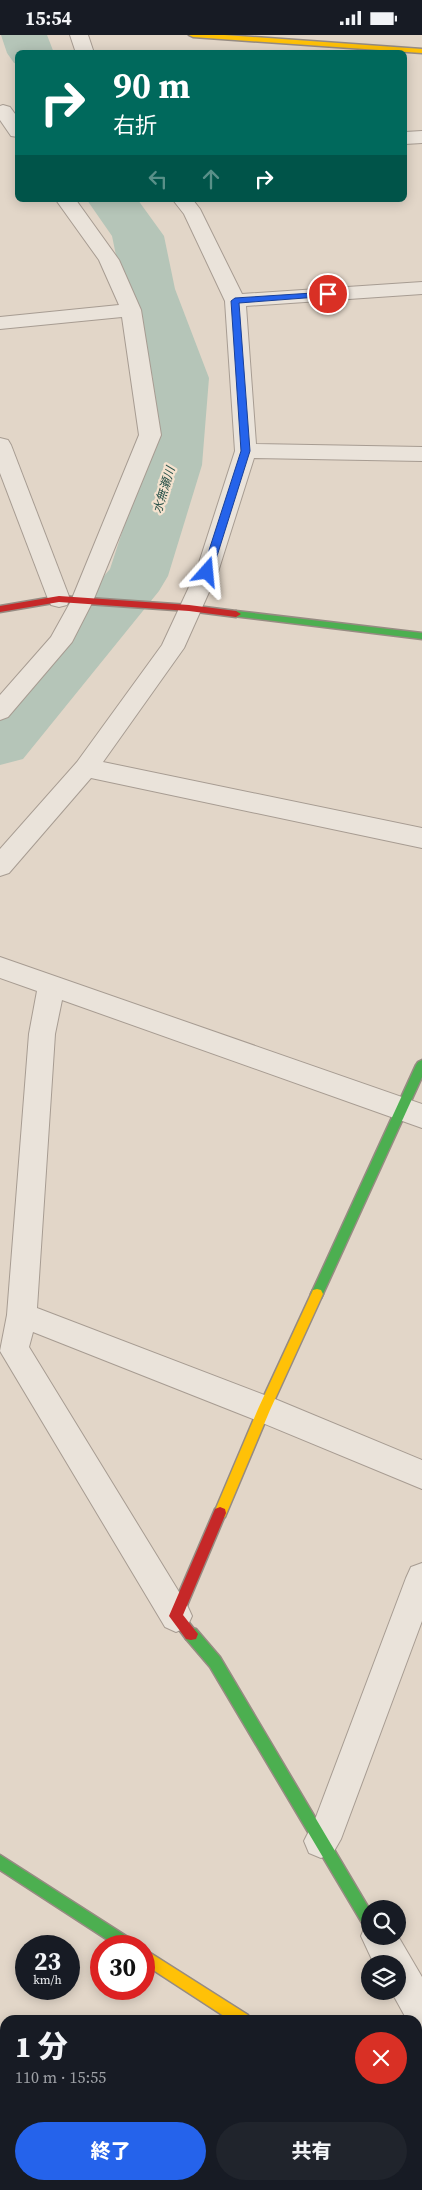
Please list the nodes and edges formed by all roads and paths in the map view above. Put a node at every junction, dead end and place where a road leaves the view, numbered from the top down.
1 (78, 35) edge
2 (193, 35) edge
3 (84, 50) edge
4 (422, 51) edge
5 (0, 112) edge
6 (15, 128) edge
7 (422, 137) edge
8 (407, 138) edge
9 (67, 202) edge
10 (185, 202) edge
11 (422, 288) edge
12 (235, 301) junction
13 (131, 310) junction
14 (0, 323) edge
15 (0, 445) edge
16 (246, 451) junction
17 (422, 455) edge
18 (59, 599) junction
19 (90, 601) junction
20 (182, 608) junction
21 (0, 609) edge
22 (422, 636) edge
23 (0, 711) edge
24 (86, 767) junction
25 (422, 838) edge
26 (0, 866) edge
27 (0, 967) edge
28 (51, 985) junction
29 (422, 1065) edge
30 (412, 1113) edge
31 (22, 1315) junction
32 (264, 1409) junction
33 (422, 1475) edge
34 (422, 1578) edge
35 (176, 1616) junction
36 (321, 1841) junction
37 (0, 1862) edge
38 (361, 1908) edge
39 (112, 1935) edge
40 (155, 1963) edge
41 (406, 1983) edge
42 (422, 2011) edge
43 (235, 2015) edge

1 - 3 street
2 - 4 street
5 - 6 street
7 - 8 street
9 - 13 street
10 - 12 street
11 - 12 street
12 - 16 street
13 - 14 street
13 - 19 street
15 - 18 street
16 - 17 street
16 - 20 street
18 - 19 street
18 - 21 street
19 - 20 street
19 - 23 street
20 - 22 street
20 - 24 street
24 - 25 street
24 - 26 street
27 - 28 street
28 - 30 street
28 - 31 street
29 - 30 street
30 - 32 street
31 - 32 street
31 - 35 street
32 - 33 street
32 - 35 street
34 - 36 street
35 - 36 street
36 - 38 street
37 - 39 street
40 - 43 street
41 - 42 street

